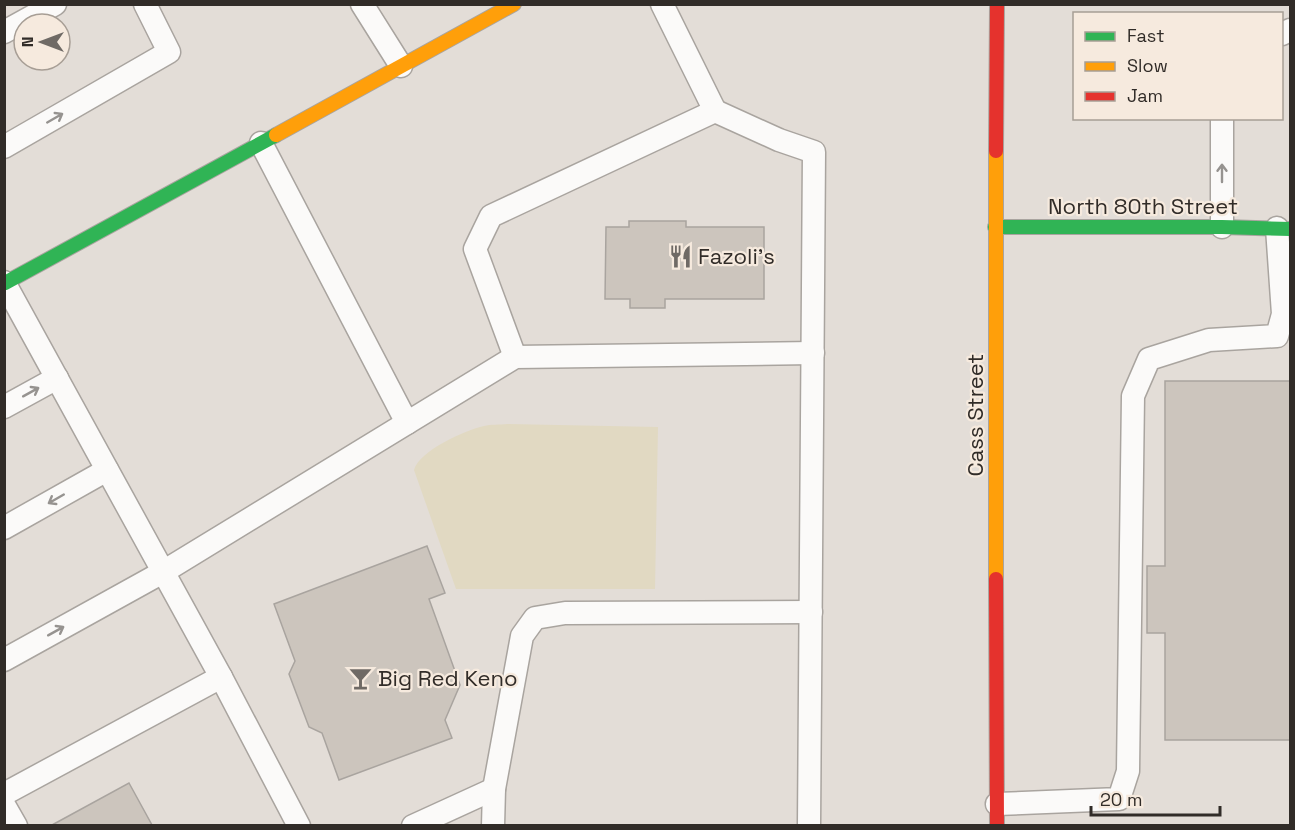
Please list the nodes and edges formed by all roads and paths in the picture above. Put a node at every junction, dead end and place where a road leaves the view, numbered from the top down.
1 (55, 4) edge
2 (145, 4) edge
3 (362, 4) edge
4 (514, 4) edge
5 (662, 4) edge
6 (997, 4) edge
7 (4, 32) edge
8 (401, 66) junction
9 (715, 111) junction
10 (1222, 120) edge
11 (261, 143) junction
12 (4, 147) edge
13 (996, 227) junction
14 (1222, 227) junction
15 (1284, 229) edge
16 (5, 283) edge
17 (813, 352) junction
18 (515, 357) junction
19 (57, 378) junction
20 (4, 407) edge
21 (407, 423) junction
22 (107, 470) junction
23 (4, 528) edge
24 (163, 572) junction
25 (811, 612) junction
26 (4, 660) edge
27 (221, 677) junction
28 (494, 789) junction
29 (4, 795) edge
30 (4, 805) edge
31 (997, 815) edge
32 (16, 825) edge
33 (298, 825) edge
34 (412, 825) edge
35 (493, 825) edge
36 (809, 825) edge

1 - 7 lane
12 -> 2 lane
3 - 8 lane
4 - 8 street
5 - 9 lane
6 - 13 street, Cass Street
8 - 11 street
9 - 17 lane
9 - 18 lane
14 -> 10 lane
11 - 16 street
11 - 21 lane
13 - 14 street, North 80th Street
13 - 31 street, Cass Street
14 - 15 street, North 80th Street
15 - 31 lane
16 - 19 lane
17 - 18 lane
17 - 25 lane
18 - 21 lane
20 -> 19 lane
19 - 22 lane
21 - 24 lane
22 -> 23 lane
22 - 24 lane
26 -> 24 lane
24 - 27 lane
25 - 28 lane
25 - 36 lane
27 - 29 lane
27 - 33 lane
28 - 34 lane
28 - 35 lane
30 - 32 lane

